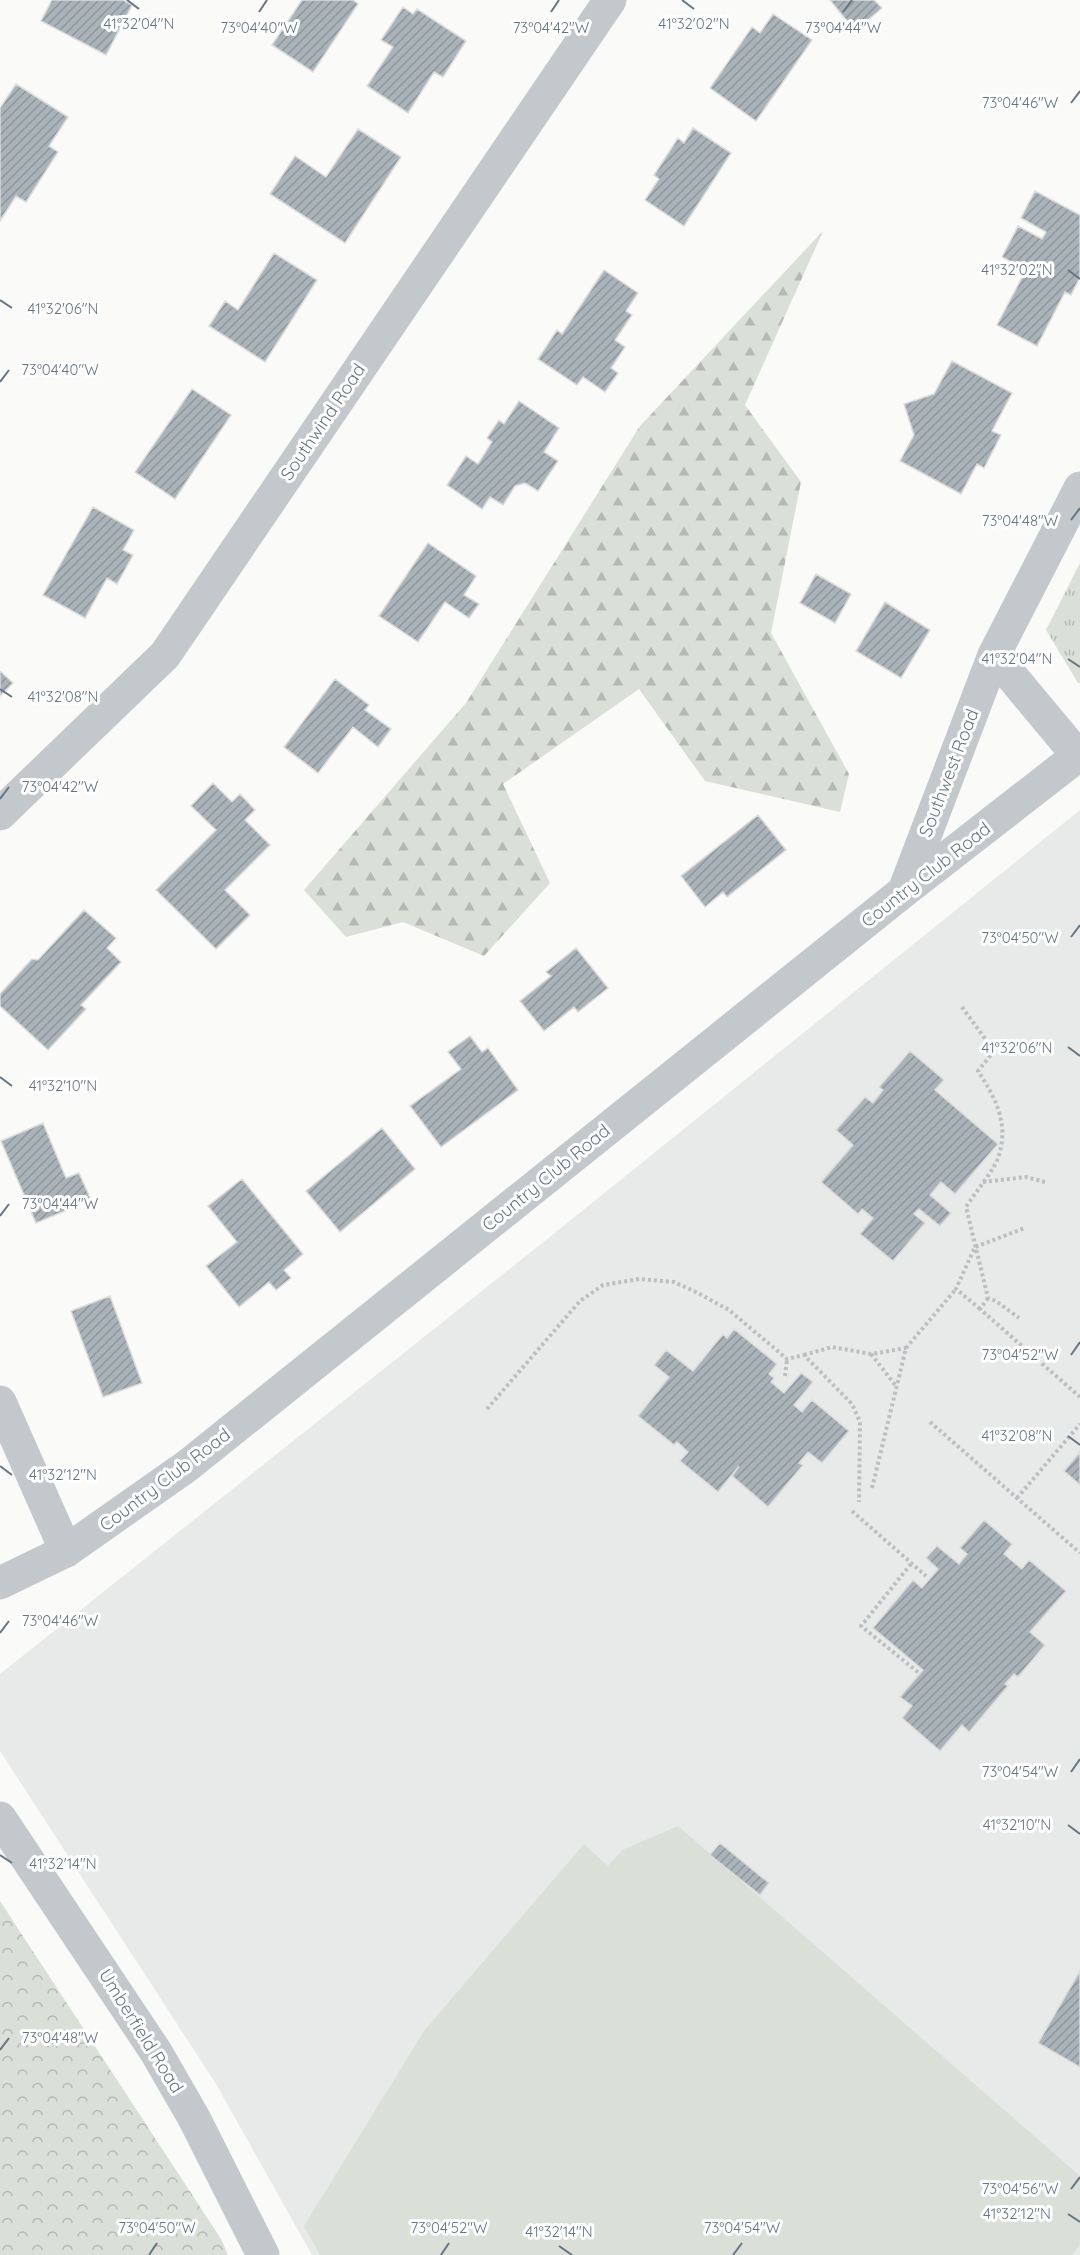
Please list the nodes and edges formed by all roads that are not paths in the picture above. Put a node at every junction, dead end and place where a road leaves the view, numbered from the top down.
1 (610, 0) edge
2 (1080, 488) edge
3 (994, 655) junction
4 (1079, 755) edge
5 (0, 814) edge
6 (904, 891) junction
7 (0, 1402) edge
8 (66, 1551) junction
9 (0, 1583) edge
10 (0, 1818) edge
11 (263, 2255) edge

1 - 5 street, Southwind Road
2 - 3 street, Southwest Road
3 - 4 street
3 - 6 street, Southwest Road
4 - 6 street, Country Club Road
6 - 8 street, Country Club Road
7 - 8 street
8 - 9 street, Country Club Road
10 - 11 street, Umberfield Road

